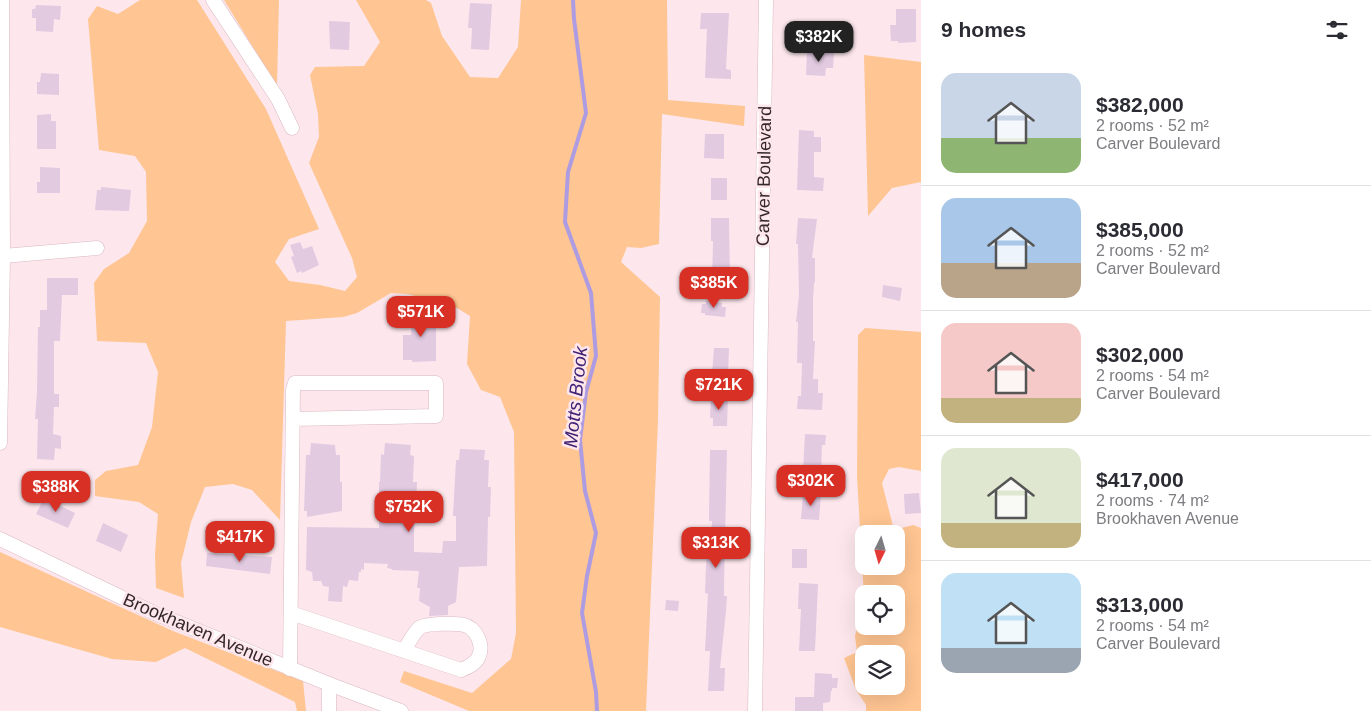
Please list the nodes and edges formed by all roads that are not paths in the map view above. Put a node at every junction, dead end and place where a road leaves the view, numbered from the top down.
1 (2, 0) edge
2 (213, 0) edge
3 (766, 0) edge
4 (292, 128) dead end
5 (97, 248) dead end
6 (3, 256) junction
7 (292, 419) junction
8 (0, 443) edge
9 (0, 539) edge
10 (291, 613) junction
11 (404, 651) junction
12 (290, 669) junction
13 (329, 684) junction
14 (330, 711) edge
15 (401, 711) edge
16 (755, 711) edge

1 - 6 street
2 - 4 street
3 - 16 street, Carver Boulevard
5 - 6 street
6 - 8 street
7 - 7 street
7 - 10 street
9 - 12 street, Brookhaven Avenue
10 - 11 street
10 - 12 street
11 - 11 street
12 - 13 street, Brookhaven Avenue
13 - 14 street
13 - 15 street, Brookhaven Avenue

